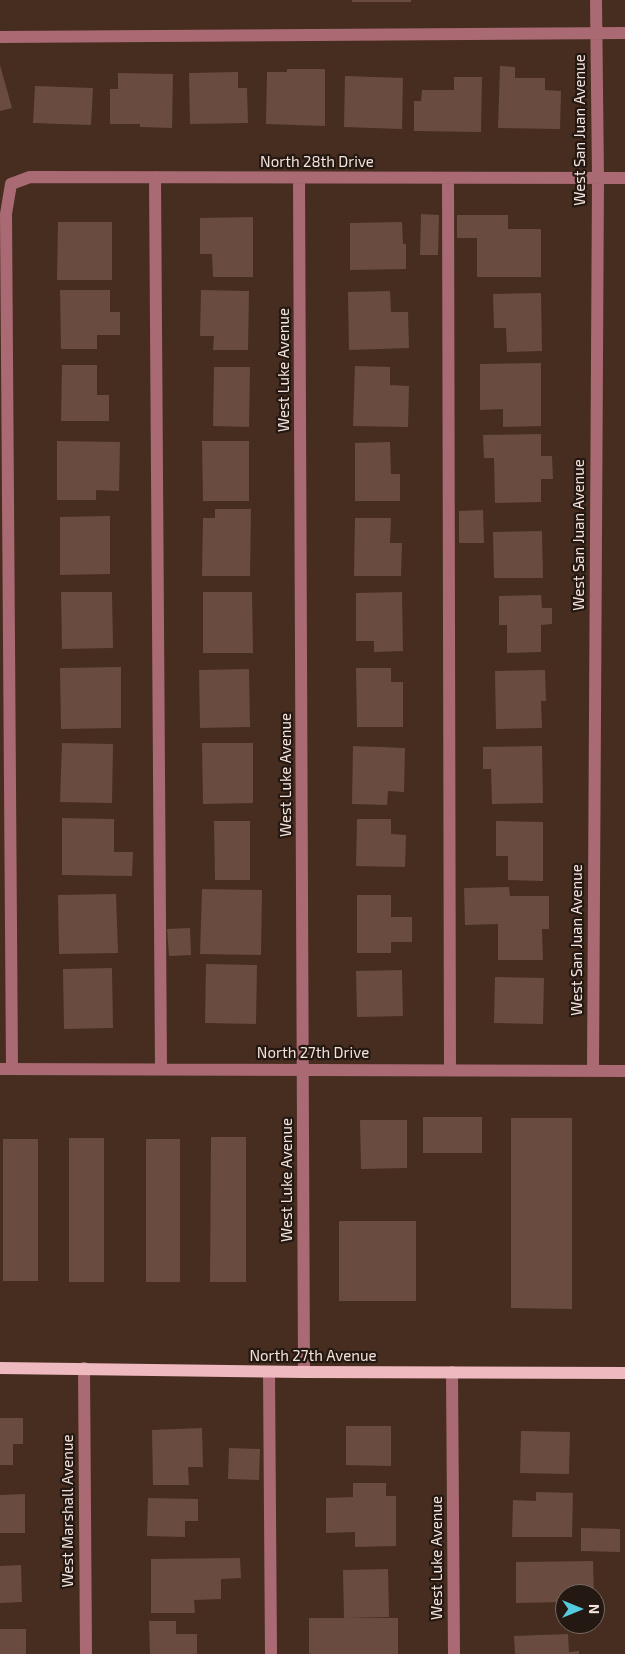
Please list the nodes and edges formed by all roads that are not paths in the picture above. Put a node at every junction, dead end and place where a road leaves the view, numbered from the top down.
1 (596, 0) edge
2 (596, 32) junction
3 (625, 33) edge
4 (0, 37) edge
5 (155, 177) junction
6 (299, 178) junction
7 (448, 178) junction
8 (598, 178) junction
9 (625, 178) edge
10 (6, 1069) edge
11 (161, 1069) junction
12 (303, 1069) junction
13 (450, 1070) junction
14 (593, 1070) junction
15 (625, 1071) edge
16 (0, 1368) edge
17 (84, 1368) junction
18 (268, 1372) junction
19 (304, 1372) junction
20 (452, 1372) junction
21 (625, 1373) edge
22 (86, 1654) edge
23 (271, 1654) edge
24 (454, 1654) edge

1 - 2 street, West San Juan Avenue
2 - 3 street
2 - 4 street
2 - 8 street, West San Juan Avenue
5 - 6 street, North 28th Drive
5 - 10 street, North 28th Drive
5 - 11 street
6 - 7 street, North 28th Drive
6 - 12 street, West Luke Avenue
7 - 8 street, North 28th Drive
7 - 13 street
8 - 9 street, North 28th Drive
8 - 14 street, West San Juan Avenue
10 - 11 street, North 27th Drive
11 - 12 street, North 27th Drive
12 - 13 street, North 27th Drive
12 - 19 street, West Luke Avenue
13 - 14 street, North 27th Drive
14 - 15 street, North 27th Drive
16 - 17 main road, North 27th Avenue
17 - 18 main road, North 27th Avenue
17 - 22 street, West Marshall Avenue
18 - 19 main road, North 27th Avenue
18 - 23 street
19 - 20 main road, North 27th Avenue
20 - 21 main road, North 27th Avenue
20 - 24 street, West Luke Avenue

